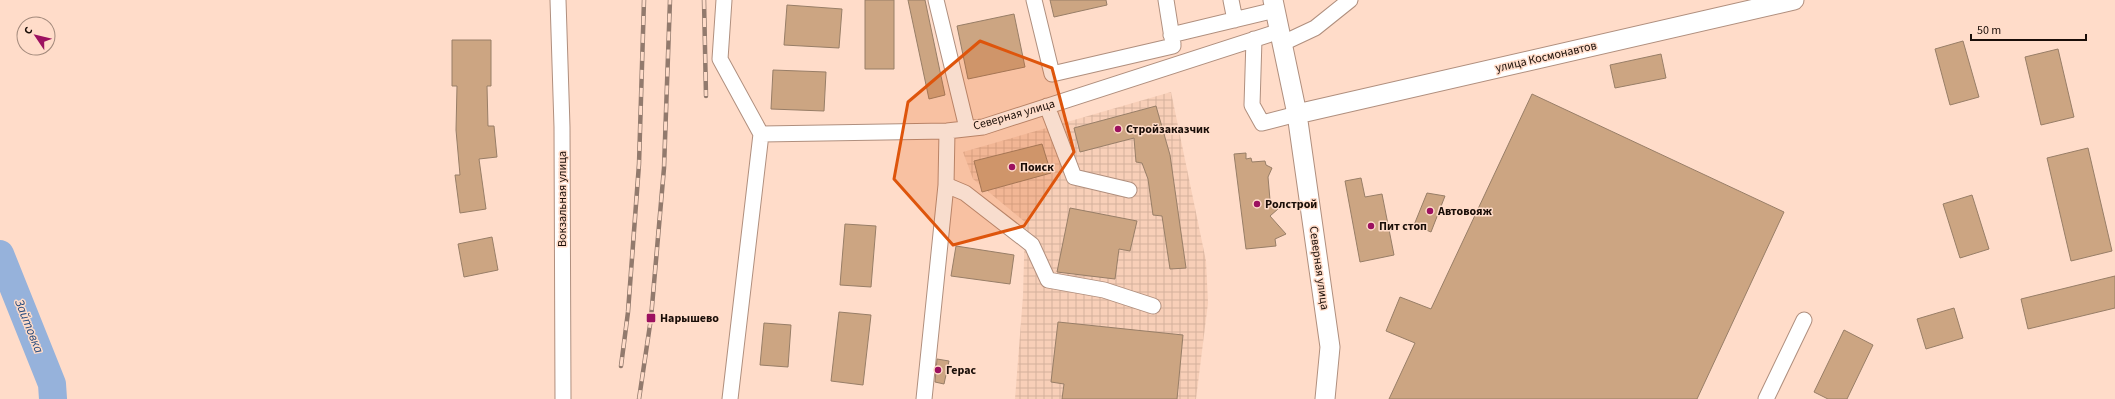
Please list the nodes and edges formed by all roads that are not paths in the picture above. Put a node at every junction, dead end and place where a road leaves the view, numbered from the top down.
1 (558, 0) edge
2 (724, 0) edge
3 (936, 0) edge
4 (1034, 0) edge
5 (1166, 0) edge
6 (1231, 0) edge
7 (1350, 0) edge
8 (1794, 0) edge
9 (1274, 5) edge
10 (1235, 20) junction
11 (1281, 37) junction
12 (1254, 39) junction
13 (1172, 40) junction
14 (1182, 62) junction
15 (1047, 106) junction
16 (1297, 114) junction
17 (967, 128) junction
18 (947, 131) junction
19 (761, 134) junction
20 (946, 185) junction
21 (1129, 190) dead end
22 (1153, 306) dead end
23 (1804, 320) dead end
24 (563, 399) edge
25 (730, 399) edge
26 (924, 399) edge
27 (1326, 399) edge
28 (1766, 399) edge

1 - 24 street, Вокзальная улица
2 - 19 street
3 - 17 street
4 - 13 street
5 - 13 street
6 - 10 street
7 - 11 street, Северная улица
8 - 16 main road, улица Космонавтов
9 - 10 street
9 - 11 main road, Северная улица
10 - 13 street
11 - 12 street, Северная улица
11 - 16 main road, Северная улица
12 - 14 street, Северная улица
12 - 16 street
13 - 14 street
14 - 15 street, Северная улица
15 - 17 street, Северная улица
15 - 21 street
16 - 27 main road, Северная улица
17 - 18 street, Северная улица
18 - 19 street, Северная улица
18 - 20 street
19 - 25 street
20 - 22 street
20 - 26 street
23 - 28 street

